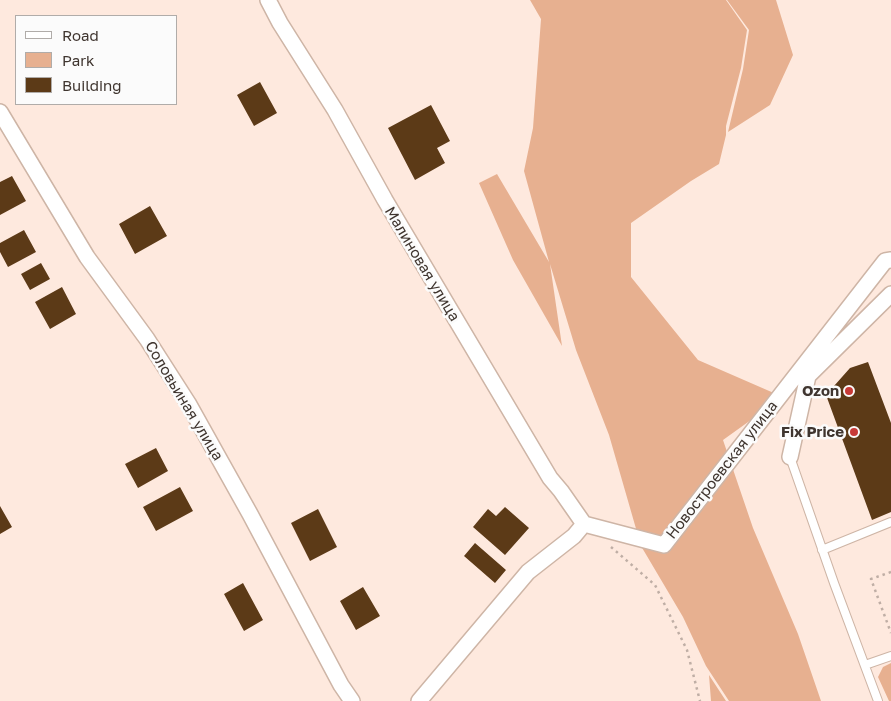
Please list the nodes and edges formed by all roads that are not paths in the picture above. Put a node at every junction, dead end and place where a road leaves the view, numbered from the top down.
1 (268, 0) edge
2 (0, 112) edge
3 (891, 260) edge
4 (891, 294) edge
5 (790, 457) joint
6 (891, 522) edge
7 (584, 524) junction
8 (822, 550) junction
9 (891, 656) edge
10 (865, 665) junction
11 (352, 701) edge
12 (419, 701) edge
13 (878, 701) edge

1 - 7 street, Малиновая улица
2 - 11 street, Соловьиная улица
3 - 7 street, Новостроевская улица
4 - 5 street
5 - 8 lane
6 - 8 lane
7 - 12 street
8 - 10 lane
9 - 10 lane
10 - 13 lane

